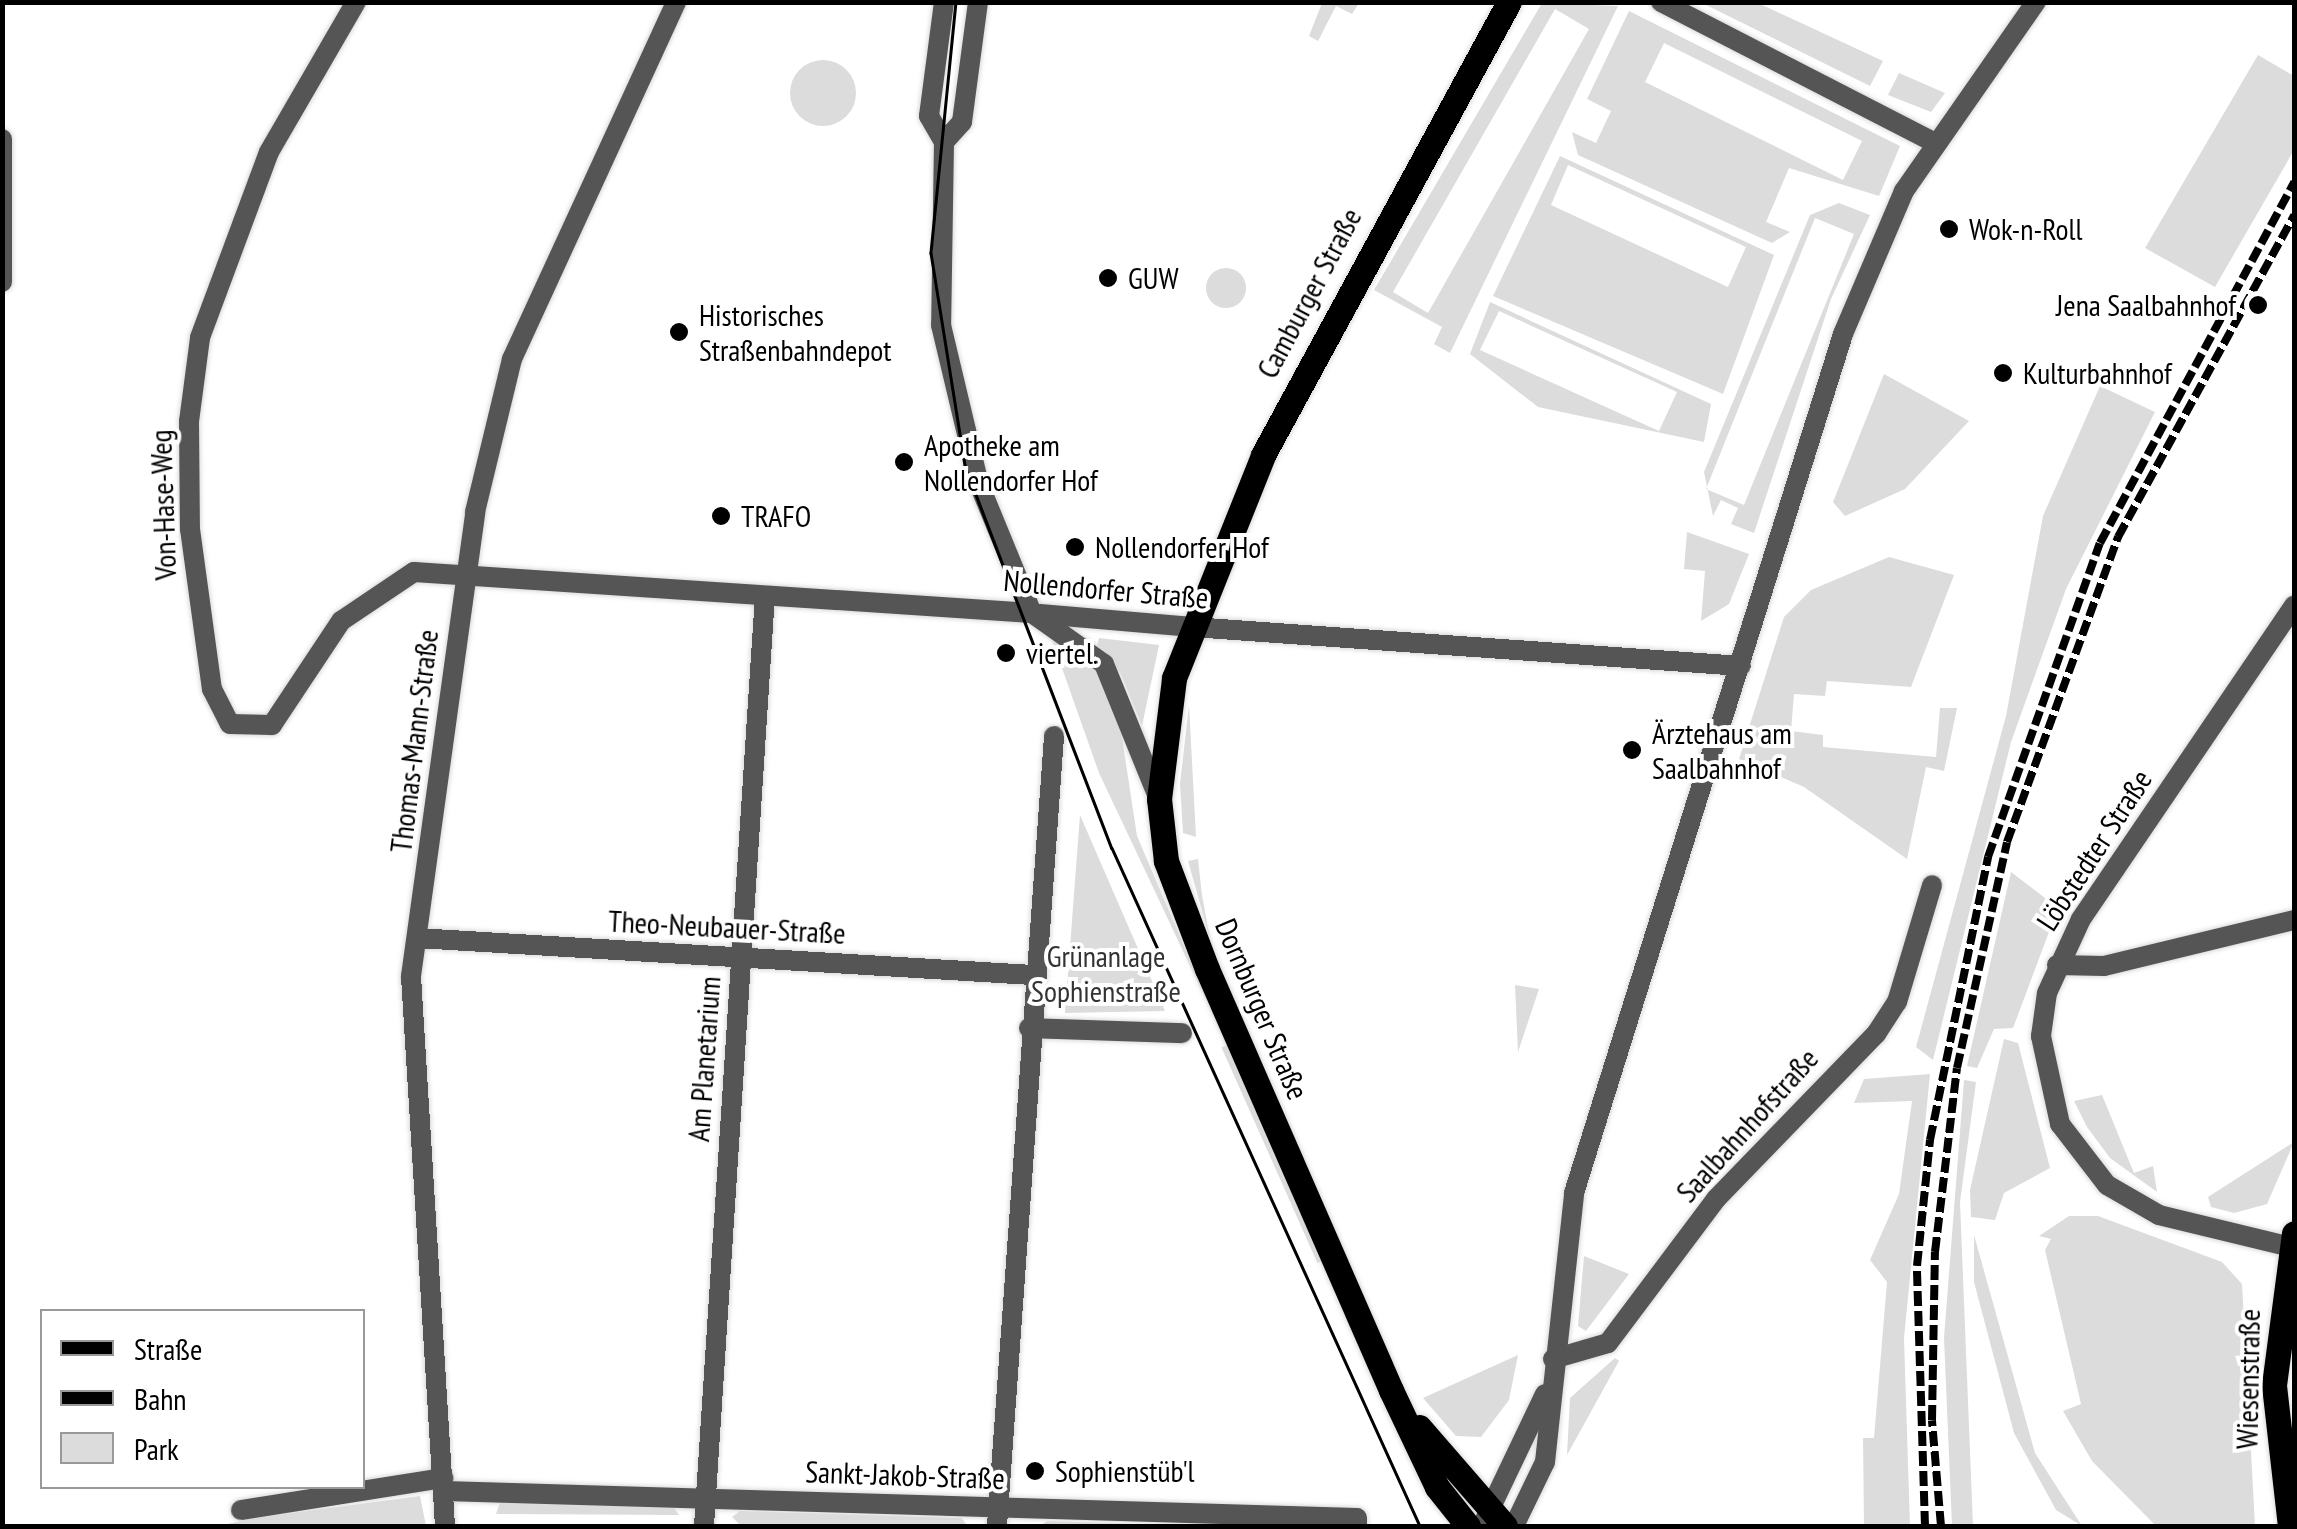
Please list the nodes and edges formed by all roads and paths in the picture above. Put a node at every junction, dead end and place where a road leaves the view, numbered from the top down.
1 (356, 2) edge
2 (676, 2) edge
3 (944, 2) edge
4 (978, 2) edge
5 (1509, 2) edge
6 (1661, 2) edge
7 (2036, 2) edge
8 (2, 138) edge
9 (944, 142) junction
10 (1935, 143) junction
11 (4, 178) edge
12 (2, 282) edge
13 (466, 575) junction
14 (765, 596) junction
15 (2294, 605) edge
16 (1032, 613) junction
17 (1192, 627) junction
18 (1741, 666) junction
19 (1054, 736) dead end
20 (1159, 799) junction
21 (1932, 885) dead end
22 (2294, 920) edge
23 (417, 938) junction
24 (740, 958) junction
25 (2057, 965) junction
26 (1033, 975) junction
27 (1029, 1028) junction
28 (1182, 1033) dead end
29 (2293, 1240) edge
30 (1552, 1369) junction
31 (1396, 1400) junction
32 (443, 1485) junction
33 (704, 1499) junction
34 (242, 1510) dead end
35 (1485, 1515) edge
36 (998, 1517) edge
37 (445, 1526) edge
38 (704, 1526) edge
39 (1357, 1526) edge
40 (1468, 1526) edge
41 (1505, 1526) edge
42 (1514, 1526) edge
43 (2290, 1526) edge

1 - 13 street, Von-Hase-Weg
2 - 13 street, Thomas-Mann-Straße
3 - 9 street
4 - 9 street
5 - 17 main road, Camburger Straße
6 - 10 street
7 - 10 street
8 - 11 street
9 - 16 street
10 - 18 street
11 - 12 street
13 - 14 street, Nollendorfer Straße
13 - 23 street, Thomas-Mann-Straße
14 - 16 street, Nollendorfer Straße
14 - 24 street, Am Planetarium
15 - 25 street, Löbstedter Straße
16 - 17 street, Nollendorfer Straße
16 - 20 street
17 - 18 street, Nollendorfer Straße
17 - 20 main road, Dornburger Straße
18 - 30 street
19 - 26 street
20 - 31 main road, Dornburger Straße
21 - 30 street, Saalbahnhofstraße
22 - 25 street
23 - 24 street, Theo-Neubauer-Straße
23 - 32 street, Thomas-Mann-Straße
24 - 26 street, Theo-Neubauer-Straße
24 - 33 street, Am Planetarium
25 - 29 street, Löbstedter Straße
26 - 27 street
27 - 28 street
27 - 36 street
29 - 43 main road, Wiesenstraße
30 - 35 street
30 - 42 street
31 - 35 main road, Dornburger Straße
31 - 40 main road, Dornburger Straße
32 - 33 street, Sankt-Jakob-Straße
32 - 34 street, Sankt-Jakob-Straße
32 - 37 street, Thomas-Mann-Straße
33 - 36 street, Sankt-Jakob-Straße
33 - 38 street, Am Planetarium
35 - 41 main road, Dornburger Straße
36 - 39 street, Sankt-Jakob-Straße

